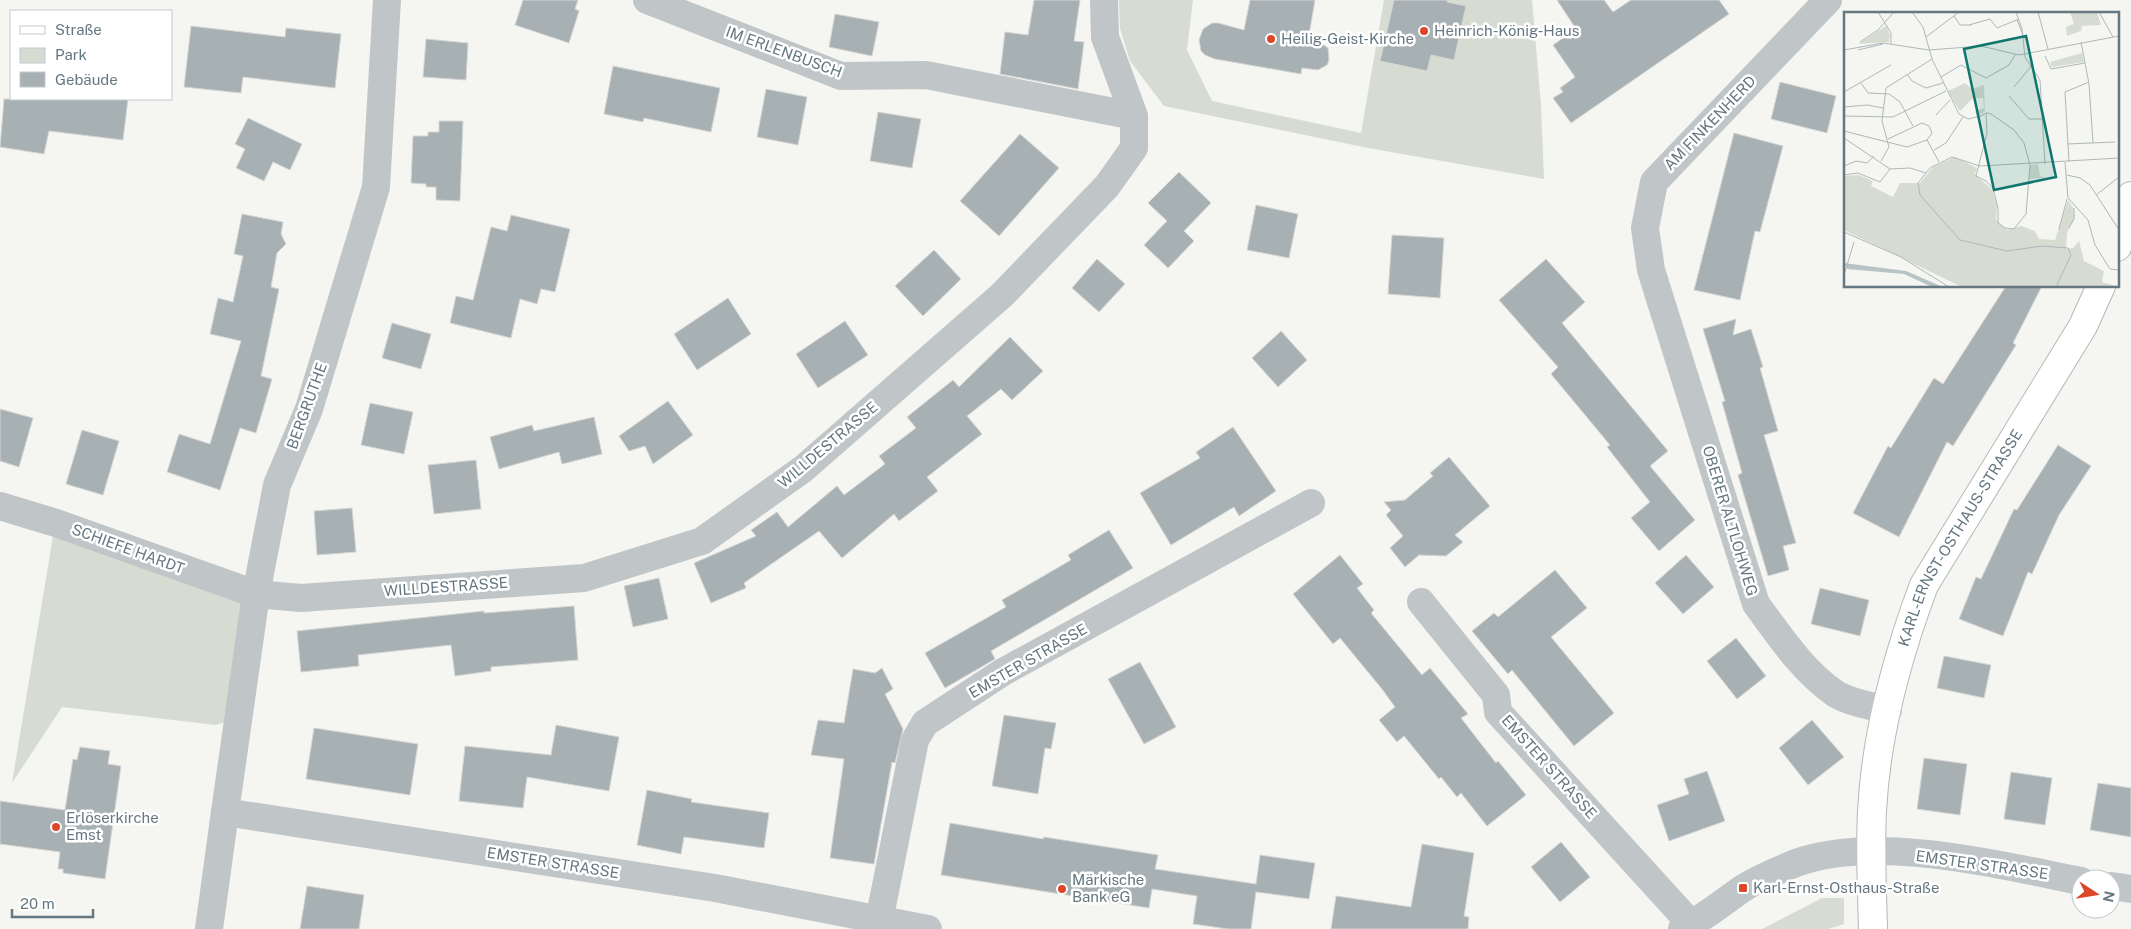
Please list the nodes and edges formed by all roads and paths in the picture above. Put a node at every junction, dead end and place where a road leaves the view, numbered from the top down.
1 (387, 0) edge
2 (647, 0) edge
3 (1104, 0) edge
4 (1828, 0) edge
5 (1134, 116) junction
6 (2131, 196) edge
7 (2118, 243) edge
8 (1651, 270) joint
9 (2100, 288) edge
10 (1311, 503) dead end
11 (0, 506) edge
12 (256, 594) junction
13 (1421, 602) dead end
14 (1888, 710) junction
15 (226, 812) junction
16 (1872, 852) junction
17 (2071, 878) edge
18 (879, 921) junction
19 (1686, 927) edge
20 (209, 929) edge
21 (928, 929) edge
22 (1872, 929) edge

1 - 12 street, BERGRUTHE
2 - 5 street, IM ERLENBUSCH
3 - 5 street, WILLDESTRASSE
4 - 8 street, AM FINKENHERD
5 - 12 street, WILLDESTRASSE
6 - 7 main road
8 - 14 street, OBERER ALTLOHWEG
9 - 14 main road, KARL-ERNST-OSTHAUS-STRASSE
10 - 18 street, EMSTER STRASSE
11 - 12 street, SCHIEFE HARDT
12 - 15 street, BERGRUTHE
13 - 19 street, EMSTER STRASSE
14 - 16 main road, KARL-ERNST-OSTHAUS-STRASSE
15 - 18 street, EMSTER STRASSE
15 - 20 street, BERGRUTHE
16 - 17 street, EMSTER STRASSE
16 - 19 street, EMSTER STRASSE
16 - 22 main road, KARL-ERNST-OSTHAUS-STRASSE
18 - 21 street, EMSTER STRASSE

